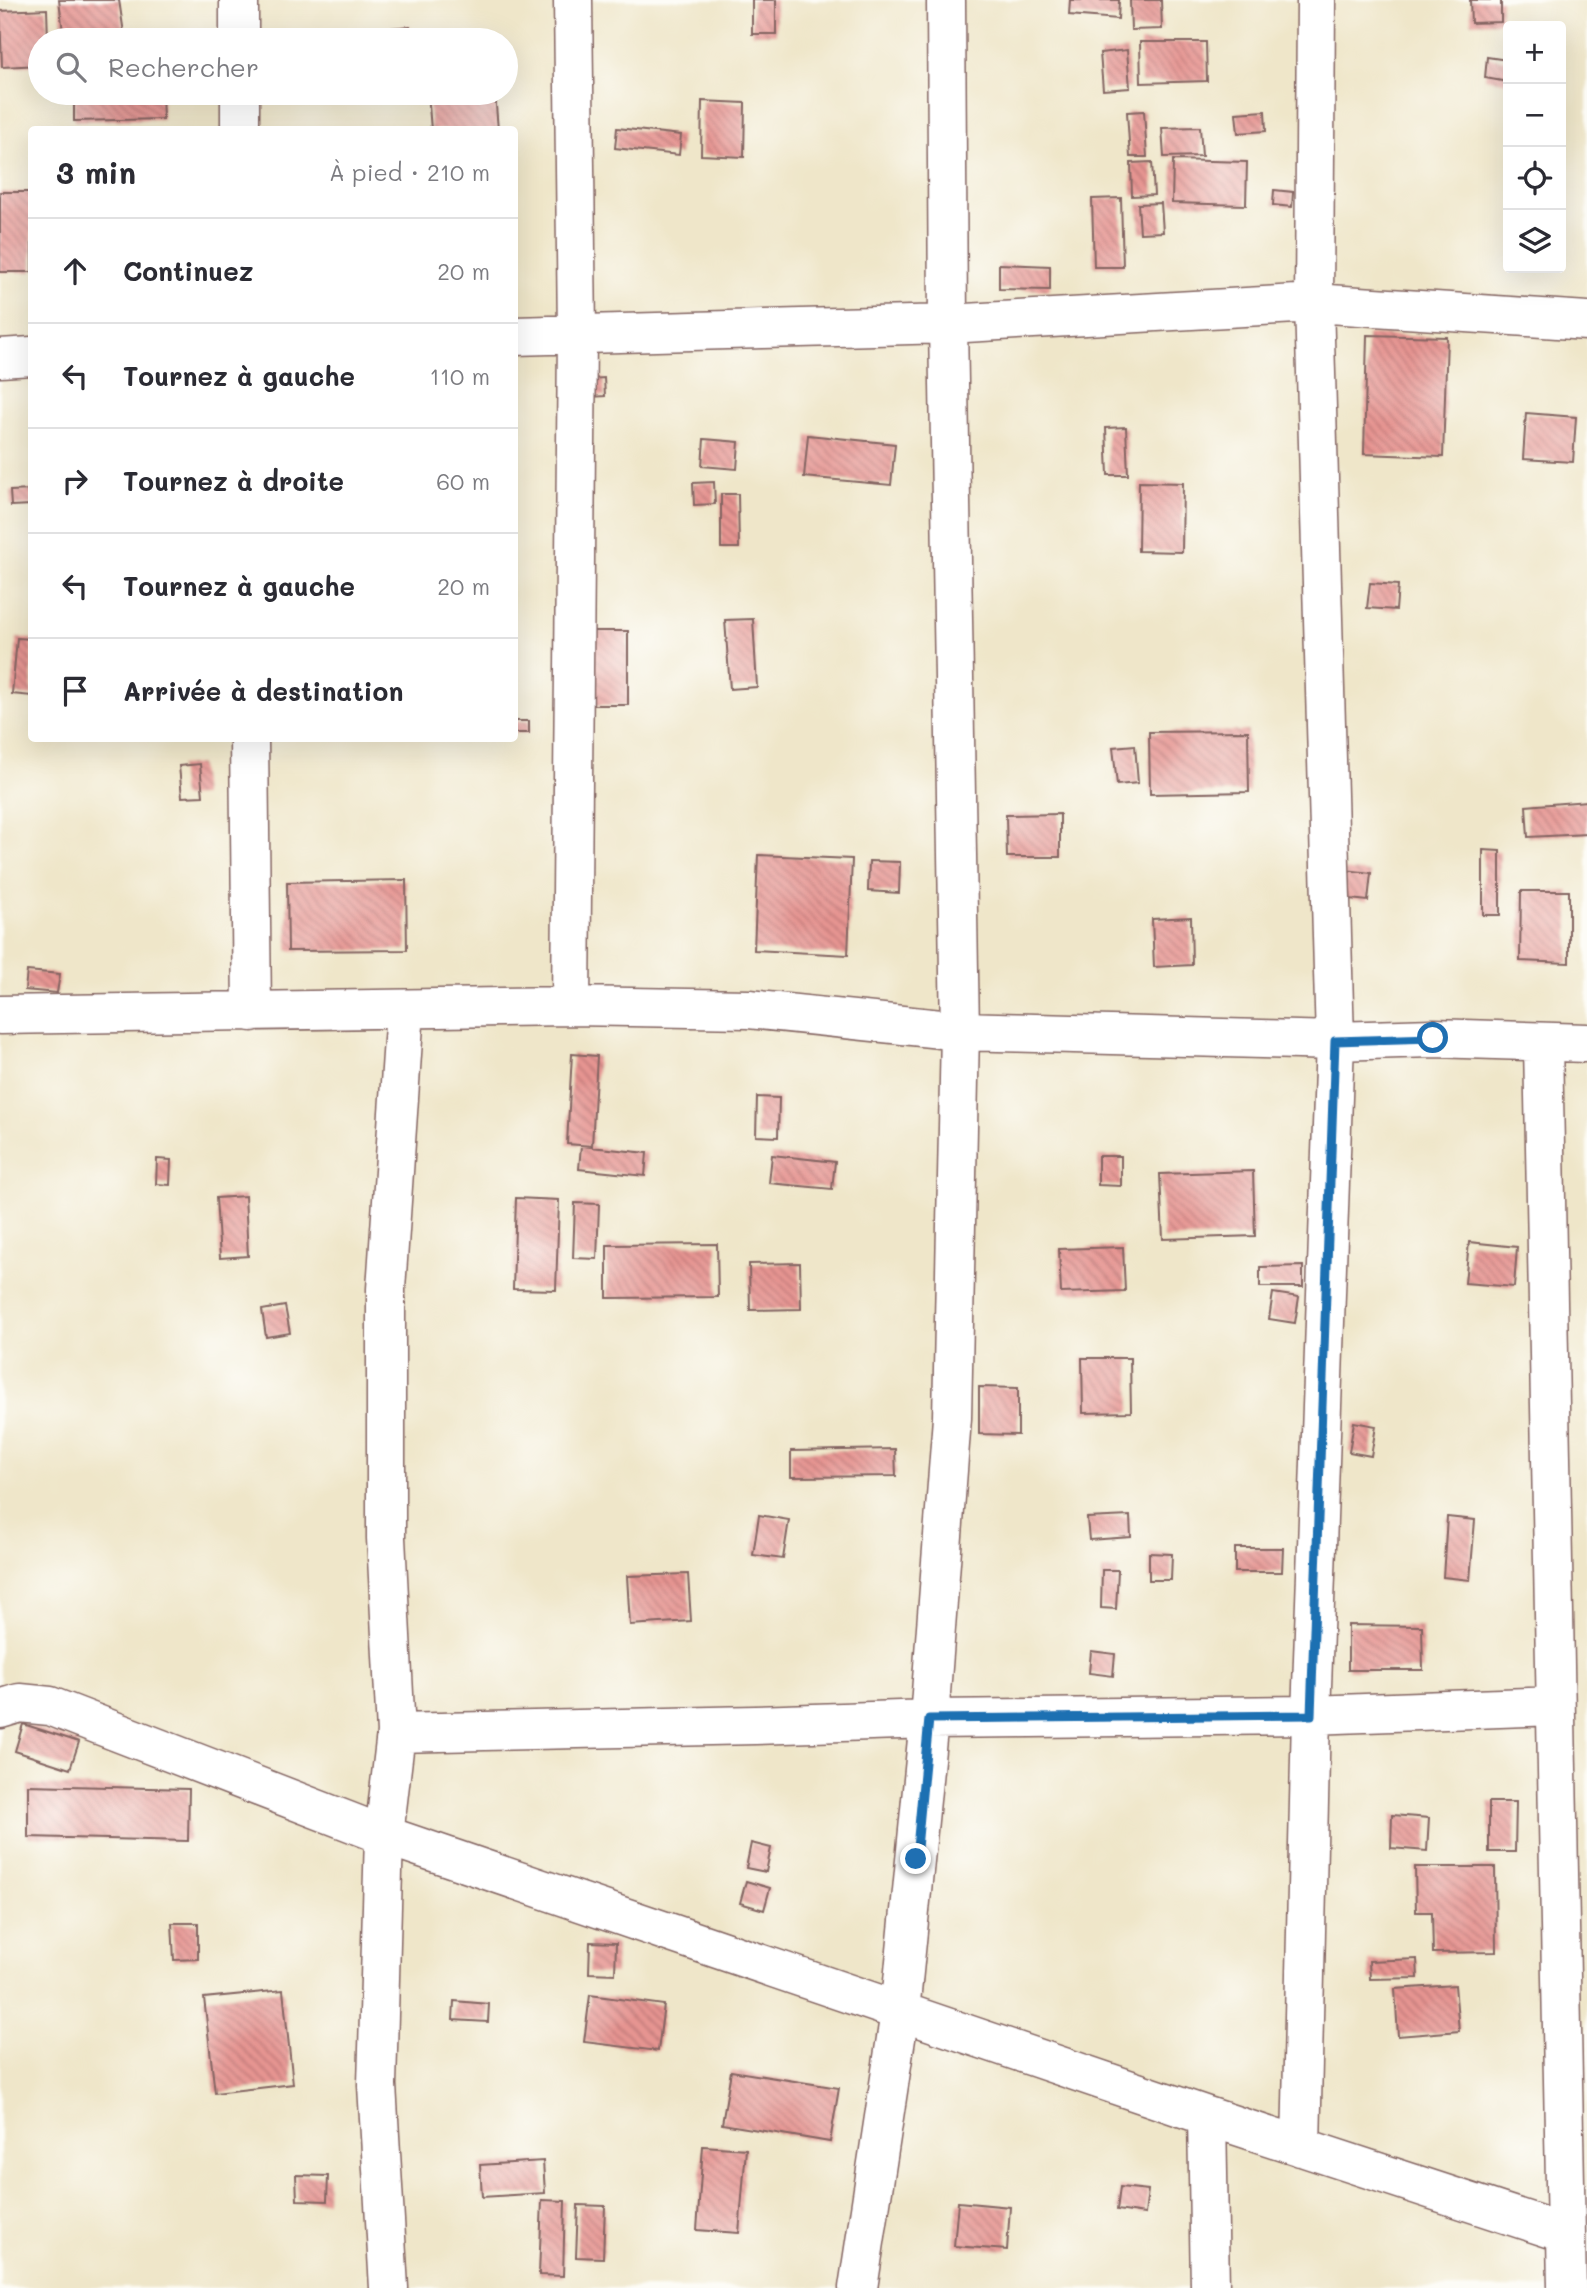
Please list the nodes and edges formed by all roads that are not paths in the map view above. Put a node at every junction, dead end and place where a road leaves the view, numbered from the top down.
1 (239, 0) edge
2 (573, 0) edge
3 (946, 0) edge
4 (1316, 0) edge
5 (239, 28) edge
6 (240, 105) edge
7 (240, 126) edge
8 (1314, 303) junction
9 (1587, 321) edge
10 (947, 324) junction
11 (577, 334) junction
12 (518, 336) edge
13 (28, 356) edge
14 (0, 358) edge
15 (249, 742) edge
16 (571, 1006) junction
17 (405, 1010) junction
18 (252, 1012) junction
19 (0, 1015) edge
20 (960, 1031) junction
21 (1335, 1041) junction
22 (1543, 1043) junction
23 (1587, 1043) edge
24 (1555, 1706) junction
25 (0, 1709) edge
26 (1311, 1715) junction
27 (929, 1719) junction
28 (396, 1733) junction
29 (384, 1835) junction
30 (1573, 1928) edge
31 (900, 2012) junction
32 (1207, 2116) junction
33 (1301, 2147) junction
34 (1564, 2234) junction
35 (389, 2288) edge
36 (858, 2288) edge
37 (1210, 2288) edge
38 (1567, 2288) edge

1 - 5 street
2 - 11 street
3 - 10 street
4 - 8 street
6 - 7 street
8 - 9 street
8 - 10 street
8 - 21 street
10 - 11 street
10 - 20 street
11 - 12 street
11 - 16 street
13 - 14 street
15 - 18 street
16 - 17 street
16 - 20 street
17 - 18 street
17 - 28 street
18 - 19 street
20 - 21 street
20 - 27 street
21 - 22 street
21 - 26 street
22 - 23 street
22 - 24 street
24 - 26 street
24 - 30 street
25 - 29 street
26 - 27 street
26 - 33 street
27 - 28 street
27 - 31 street
28 - 29 street
29 - 31 street
29 - 35 street
30 - 34 street
31 - 32 street
31 - 36 street
32 - 33 street
32 - 37 street
33 - 34 street
34 - 38 street

